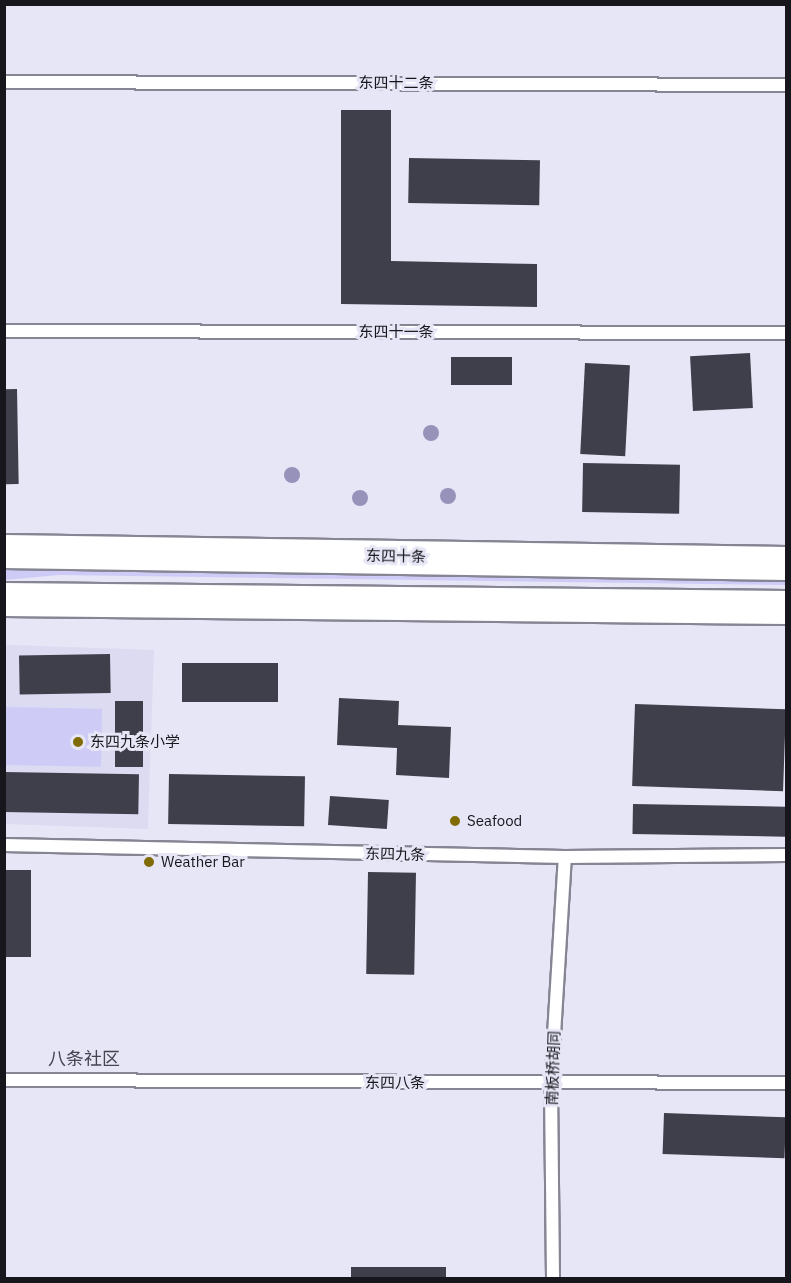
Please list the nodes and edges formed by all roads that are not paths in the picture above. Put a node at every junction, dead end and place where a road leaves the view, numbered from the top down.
1 (4, 82) edge
2 (786, 85) edge
3 (4, 332) edge
4 (786, 333) edge
5 (4, 551) edge
6 (786, 563) edge
7 (4, 599) edge
8 (786, 607) edge
9 (4, 846) edge
10 (786, 855) edge
11 (565, 857) junction
12 (4, 1080) edge
13 (786, 1083) edge
14 (551, 1084) junction
15 (553, 1278) edge

1 - 2 lane, 东四十二条
3 - 4 lane, 东四十一条
5 - 6 main road, 东四十条
7 - 8 main road
9 - 11 lane, 东四九条
10 - 11 lane, 东四九条
11 - 14 lane, 南板桥胡同
12 - 14 lane, 东四八条
13 - 14 lane, 东四八条
14 - 15 lane, 南板桥胡同

